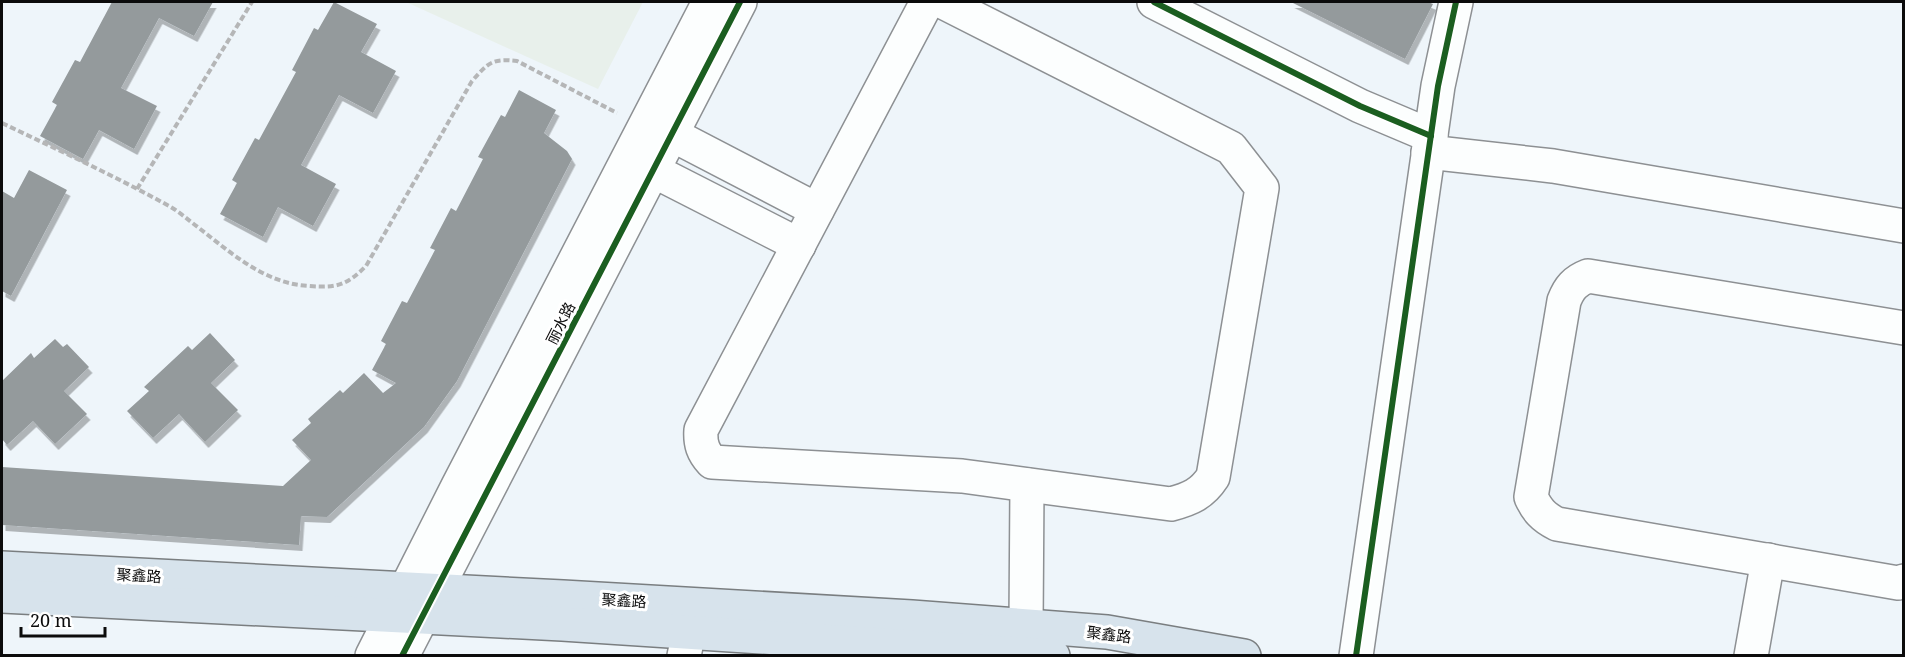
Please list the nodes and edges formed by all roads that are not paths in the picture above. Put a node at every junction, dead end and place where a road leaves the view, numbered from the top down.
1 (709, 2) edge
2 (740, 2) edge
3 (927, 2) edge
4 (943, 2) edge
5 (1154, 2) edge
6 (1456, 2) edge
7 (658, 131) junction
8 (1429, 144) junction
9 (652, 170) junction
10 (817, 210) junction
11 (1904, 226) edge
12 (799, 245) junction
13 (1904, 328) edge
14 (1027, 485) junction
15 (1768, 560) junction
16 (2, 568) edge
17 (1904, 581) edge
18 (2, 596) edge
19 (414, 602) junction
20 (686, 643) edge
21 (1016, 645) edge
22 (372, 656) edge
23 (402, 656) edge
24 (1053, 656) edge
25 (1244, 656) edge
26 (1356, 656) edge
27 (1751, 656) edge

1 - 7 street, 丽水路
2 - 7 street, 丽水路
3 - 10 street
4 - 14 street
5 - 8 street
6 - 8 street
7 - 9 street, 丽水路
7 - 10 street
7 - 19 street, 丽水路
8 - 11 street
8 - 26 street
9 - 12 street
9 - 19 street, 丽水路
10 - 12 street
12 - 14 street
13 - 15 street
14 - 21 street
15 - 17 street
15 - 27 street
16 - 19 main road, 聚鑫路
18 - 19 main road, 聚鑫路
19 - 20 main road, 聚鑫路
19 - 21 main road, 聚鑫路
19 - 22 street, 丽水路
19 - 23 street, 丽水路
20 - 21 main road, 聚鑫路
21 - 24 main road, 聚鑫路
21 - 25 main road, 聚鑫路

